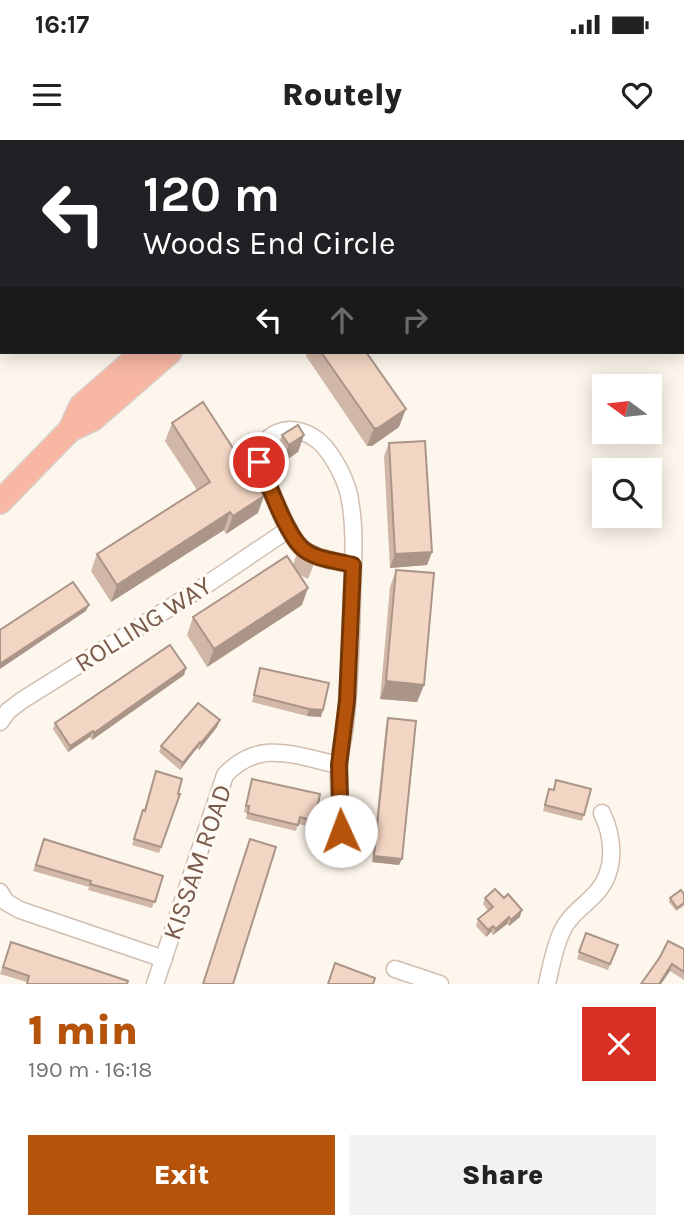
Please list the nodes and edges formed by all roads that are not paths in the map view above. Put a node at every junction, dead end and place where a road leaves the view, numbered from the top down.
1 (141, 354) edge
2 (168, 354) edge
3 (70, 430) junction
4 (0, 502) edge
5 (289, 529) junction
6 (353, 565) junction
7 (0, 722) edge
8 (339, 765) junction
9 (602, 813) dead end
10 (341, 831) dead end
11 (0, 892) edge
12 (163, 959) junction
13 (395, 969) dead end
14 (155, 984) edge
15 (440, 984) edge
16 (547, 984) edge

1 - 3 highway
2 - 3 highway
3 - 4 highway
5 - 6 street
5 - 6 street
5 - 7 street, ROLLING WAY
6 - 8 street
8 - 10 street
8 - 12 street, KISSAM ROAD
9 - 16 street
11 - 12 street
12 - 14 street, KISSAM ROAD
13 - 15 street

